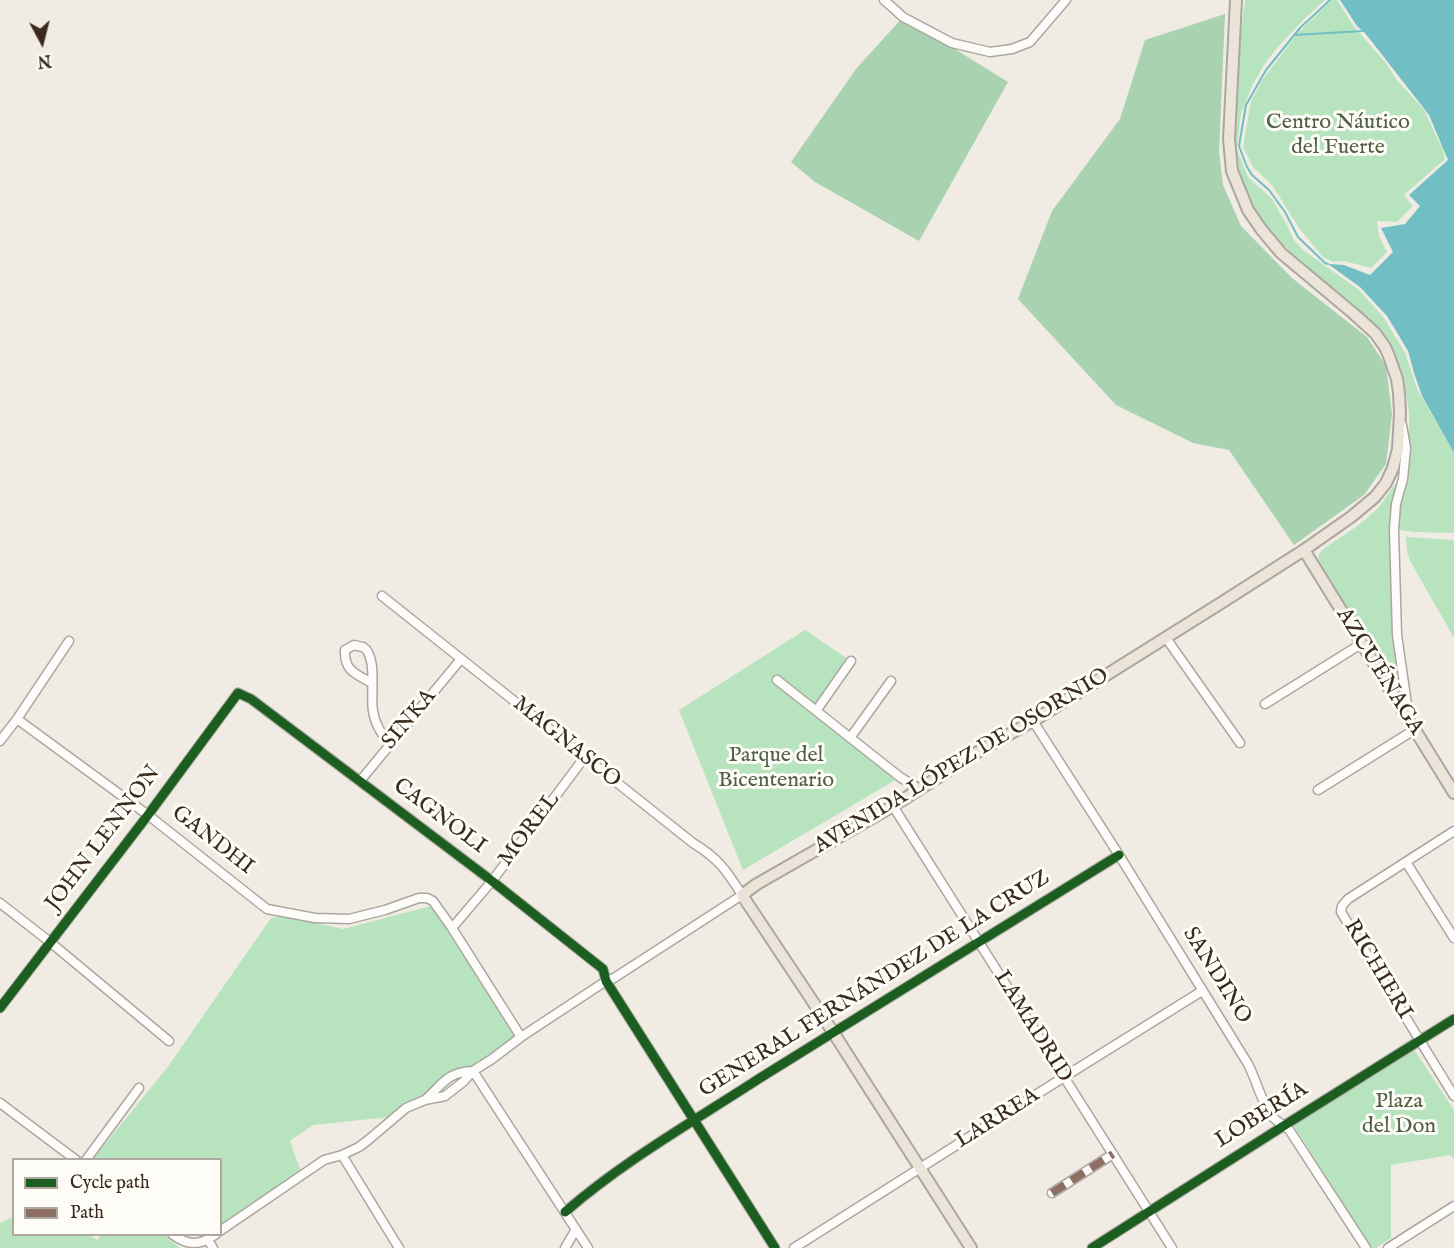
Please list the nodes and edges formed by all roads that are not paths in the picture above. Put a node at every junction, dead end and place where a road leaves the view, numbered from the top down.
1 (884, 0) edge
2 (1066, 0) edge
3 (1236, 0) edge
4 (1400, 415) junction
5 (1304, 550) junction
6 (382, 596) dead end
7 (1166, 638) junction
8 (69, 641) dead end
9 (1361, 644) junction
10 (461, 659) junction
11 (851, 661) dead end
12 (777, 680) dead end
13 (891, 681) dead end
14 (372, 683) junction
15 (238, 693) joint
16 (1265, 704) dead end
17 (816, 711) junction
18 (17, 718) junction
19 (1033, 721) junction
20 (1412, 726) junction
21 (850, 738) junction
22 (0, 741) edge
23 (1240, 743) dead end
24 (390, 745) junction
25 (584, 758) junction
26 (360, 781) junction
27 (919, 789) junction
28 (1318, 790) dead end
29 (1454, 794) edge
30 (893, 806) junction
31 (148, 815) junction
32 (1454, 831) edge
33 (1119, 855) junction
34 (1406, 862) junction
35 (492, 881) junction
36 (742, 895) junction
37 (0, 903) edge
38 (452, 928) junction
39 (1454, 938) edge
40 (50, 942) junction
41 (978, 942) junction
42 (606, 981) junction
43 (1202, 991) junction
44 (0, 1008) edge
45 (1454, 1019) edge
46 (833, 1032) junction
47 (521, 1037) junction
48 (1420, 1040) junction
49 (169, 1041) dead end
50 (473, 1071) junction
51 (1064, 1077) junction
52 (139, 1088) dead end
53 (1454, 1096) edge
54 (0, 1103) edge
55 (694, 1121) junction
56 (1284, 1125) junction
57 (1113, 1154) junction
58 (342, 1155) junction
59 (73, 1158) edge
60 (87, 1158) edge
61 (920, 1168) junction
62 (1052, 1193) dead end
63 (1454, 1206) edge
64 (1149, 1211) junction
65 (565, 1212) junction
66 (576, 1229) junction
67 (222, 1230) edge
68 (175, 1236) edge
69 (212, 1241) edge
70 (399, 1248) edge
71 (564, 1248) edge
72 (588, 1248) edge
73 (775, 1248) edge
74 (794, 1248) edge
75 (971, 1248) edge
76 (1092, 1248) edge
77 (1172, 1248) edge
78 (1366, 1248) edge
79 (1388, 1248) edge

1 - 2 street
3 - 4 main road, AVENIDA LÓPEZ DE OSORNIO
4 - 5 main road, AVENIDA LÓPEZ DE OSORNIO
4 - 20 street
5 - 7 main road, AVENIDA LÓPEZ DE OSORNIO
5 - 9 main road, AZCUÉNAGA
6 - 10 street, MAGNASCO
7 - 19 main road, AVENIDA LÓPEZ DE OSORNIO
7 - 23 street
8 - 18 street
9 - 16 street
9 - 20 main road, AZCUÉNAGA
10 - 24 street, SINKA
10 - 25 street, MAGNASCO
11 - 17 street
12 - 17 street
13 - 21 street
14 - 14 street
14 - 24 street
15 - 26 street, CAGNOLI
15 - 31 street, JOHN LENNON
17 - 21 street
18 - 22 street
18 - 31 street, GANDHI
19 - 27 main road, AVENIDA LÓPEZ DE OSORNIO
19 - 33 street, SANDINO
20 - 28 street
20 - 29 main road, AZCUÉNAGA
21 - 27 street
24 - 26 street, SINKA
25 - 35 street, MOREL
25 - 36 street, MAGNASCO
26 - 35 street, CAGNOLI
27 - 30 main road, AVENIDA LÓPEZ DE OSORNIO
30 - 36 main road, AVENIDA LÓPEZ DE OSORNIO
30 - 41 street, LAMADRID
31 - 38 street, GANDHI
31 - 40 street, JOHN LENNON
32 - 34 street
33 - 41 street, GENERAL FERNÁNDEZ DE LA CRUZ
33 - 43 street, SANDINO
34 - 39 street
34 - 48 street, RICHIERI
35 - 38 street, MOREL
35 - 42 street, CAGNOLI
36 - 42 street, AVENIDA LÓPEZ DE OSORNIO
36 - 46 main road
37 - 40 street
38 - 47 street
40 - 44 street, JOHN LENNON
40 - 49 street
41 - 46 street, GENERAL FERNÁNDEZ DE LA CRUZ
41 - 51 street, LAMADRID
42 - 47 street, AVENIDA LÓPEZ DE OSORNIO
42 - 55 street, CAGNOLI
43 - 51 street, LARREA
43 - 56 street, SANDINO
45 - 48 street, LOBERÍA
46 - 55 street, GENERAL FERNÁNDEZ DE LA CRUZ
46 - 61 main road
47 - 50 street, AVENIDA LÓPEZ DE OSORNIO
48 - 53 street, RICHIERI
48 - 56 street, LOBERÍA
50 - 58 street, AVENIDA LÓPEZ DE OSORNIO
50 - 65 street
51 - 57 street, LAMADRID
51 - 61 street, LARREA
52 - 60 street
54 - 59 street
55 - 65 street, GENERAL FERNÁNDEZ DE LA CRUZ
55 - 73 street, CAGNOLI
56 - 64 street, LOBERÍA
56 - 78 street, SANDINO
57 - 62 street
57 - 64 street, LAMADRID
58 - 67 street, AVENIDA LÓPEZ DE OSORNIO
58 - 70 street
61 - 74 street, LARREA
61 - 75 main road
63 - 79 street
64 - 76 street, LOBERÍA
64 - 77 street, LAMADRID
65 - 66 street
66 - 71 street
66 - 72 street
68 - 69 street

